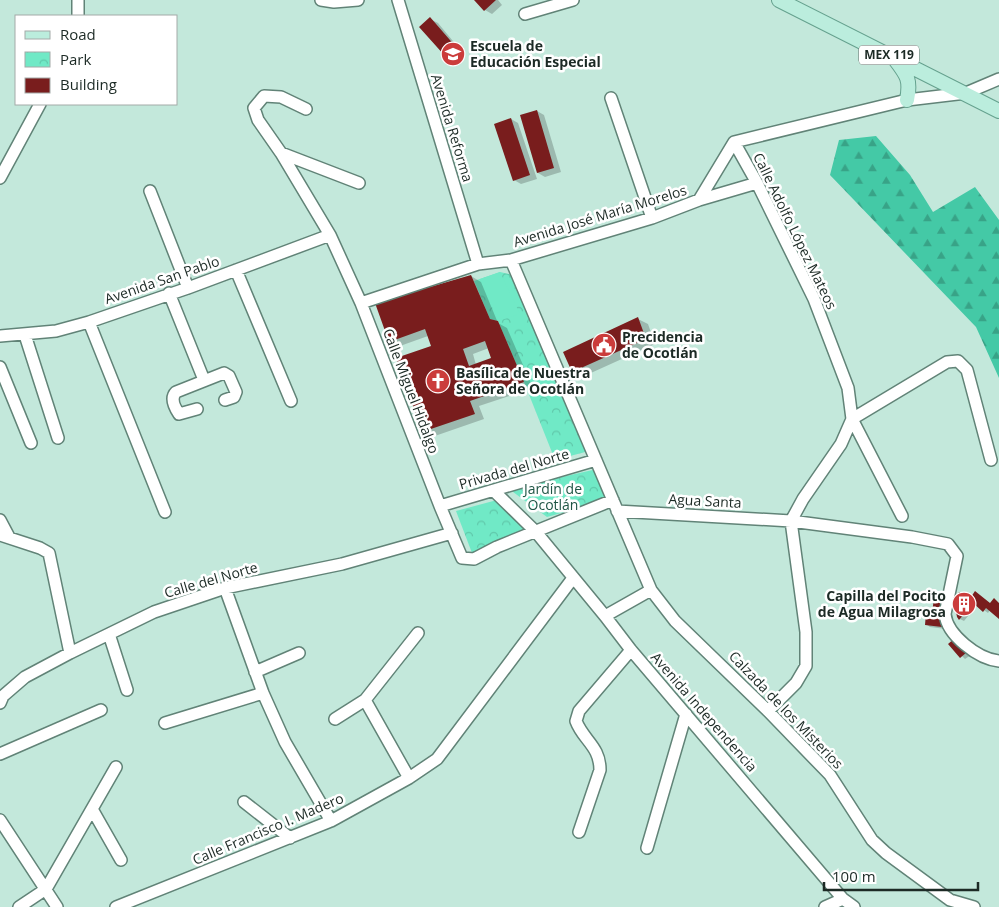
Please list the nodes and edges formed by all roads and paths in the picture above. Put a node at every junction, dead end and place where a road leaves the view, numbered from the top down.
1 (78, 0) edge
2 (321, 0) edge
3 (358, 0) edge
4 (398, 0) edge
5 (573, 0) edge
6 (779, 0) edge
7 (525, 14) dead end
8 (78, 15) edge
9 (894, 58) junction
10 (999, 79) edge
11 (966, 93) junction
12 (611, 98) dead end
13 (907, 100) junction
14 (39, 105) edge
15 (306, 109) dead end
16 (999, 111) edge
17 (734, 142) junction
18 (281, 154) junction
19 (0, 178) edge
20 (757, 182) junction
21 (359, 183) dead end
22 (150, 191) dead end
23 (699, 200) junction
24 (652, 218) junction
25 (330, 235) junction
26 (511, 260) junction
27 (478, 264) junction
28 (236, 270) junction
29 (188, 288) junction
30 (169, 293) junction
31 (361, 303) junction
32 (88, 322) junction
33 (26, 335) junction
34 (0, 336) edge
35 (0, 367) edge
36 (204, 380) junction
37 (225, 400) dead end
38 (291, 401) dead end
39 (197, 409) dead end
40 (852, 419) junction
41 (58, 438) dead end
42 (31, 443) dead end
43 (596, 460) junction
44 (991, 460) dead end
45 (494, 491) junction
46 (613, 500) junction
47 (440, 506) junction
48 (165, 512) dead end
49 (617, 512) junction
50 (902, 516) dead end
51 (0, 520) edge
52 (790, 521) junction
53 (536, 532) junction
54 (452, 533) junction
55 (5, 536) edge
56 (574, 578) junction
57 (225, 588) junction
58 (651, 590) junction
59 (605, 616) junction
60 (418, 633) dead end
61 (109, 634) junction
62 (631, 650) junction
63 (70, 653) junction
64 (299, 653) dead end
65 (999, 662) edge
66 (255, 672) junction
67 (127, 690) dead end
68 (263, 694) junction
69 (1, 698) edge
70 (365, 700) junction
71 (101, 710) dead end
72 (768, 711) junction
73 (686, 714) junction
74 (335, 719) dead end
75 (165, 723) dead end
76 (0, 754) edge
77 (116, 767) dead end
78 (409, 778) junction
79 (244, 802) dead end
80 (92, 809) junction
81 (0, 820) edge
82 (331, 821) junction
83 (579, 832) dead end
84 (5, 837) edge
85 (290, 838) junction
86 (647, 848) dead end
87 (121, 860) dead end
88 (46, 889) junction
89 (843, 899) junction
90 (19, 907) edge
91 (58, 907) edge
92 (116, 907) edge
93 (825, 907) edge
94 (854, 907) edge
95 (974, 907) edge

1 - 8 street
2 - 3 street
4 - 27 street, Avenida Reforma
5 - 7 street
6 - 9 main road, MEX 119
9 - 11 main road, MEX 119
9 - 13 main road
10 - 11 street
11 - 13 street
11 - 16 main road, MEX 119
12 - 24 street
13 - 17 street
14 - 19 street
15 - 18 street, Calle Miguel Hidalgo
17 - 20 street, Calle Adolfo López Mateos
17 - 23 street, Avenida José María Morelos
18 - 21 street
18 - 25 street, Calle Miguel Hidalgo
20 - 23 street
20 - 40 street, Calle Adolfo López Mateos
22 - 29 street
23 - 24 street, Avenida José María Morelos
24 - 26 street, Avenida José María Morelos
25 - 28 street, Avenida San Pablo
25 - 31 street, Calle Miguel Hidalgo
26 - 27 street, Avenida José María Morelos
26 - 43 street, Calzada de los Misterios
27 - 31 street, Avenida José María Morelos
28 - 29 street, Avenida San Pablo
28 - 38 street
29 - 30 street, Avenida San Pablo
30 - 32 street, Avenida San Pablo
30 - 36 street
31 - 47 street, Calle Miguel Hidalgo
32 - 33 street, Avenida San Pablo
32 - 48 street
33 - 34 street, Avenida San Pablo
33 - 41 street
35 - 42 street
36 - 37 street
36 - 39 street
40 - 44 street
40 - 50 street, Calle Adolfo López Mateos
40 - 52 street
43 - 45 street, Privada del Norte
43 - 46 street, Calzada de los Misterios
45 - 47 street, Privada del Norte
45 - 53 street, Avenida Independencia
46 - 49 street, Calzada de los Misterios
46 - 53 street
47 - 54 street, Calle Miguel Hidalgo
49 - 52 street, Agua Santa
49 - 58 street, Calzada de los Misterios
51 - 55 street
52 - 65 street, Agua Santa
52 - 72 street
53 - 54 street, Calle Miguel Hidalgo
53 - 56 street, Avenida Independencia
54 - 57 street, Calle del Norte
55 - 63 street
56 - 59 street, Avenida Independencia
56 - 78 street, Calle Francisco I. Madero
57 - 61 street, Calle del Norte
57 - 66 street
58 - 59 street
58 - 72 street, Calzada de los Misterios
59 - 62 street, Avenida Independencia
60 - 70 street
61 - 63 street, Calle del Norte
61 - 67 street
62 - 73 street, Avenida Independencia
62 - 83 street
63 - 69 street, Calle del Norte
64 - 66 street
66 - 68 street
68 - 75 street
68 - 82 street
70 - 74 street
70 - 78 street
71 - 76 street
72 - 95 street, Calzada de los Misterios
73 - 86 street
73 - 89 street, Avenida Independencia
77 - 80 street
78 - 82 street, Calle Francisco I. Madero
79 - 85 street
80 - 87 street
80 - 88 street
81 - 84 street
82 - 85 street, Calle Francisco I. Madero
84 - 88 street
85 - 92 street, Calle Francisco I. Madero
88 - 90 street
88 - 91 street
89 - 93 street
89 - 94 street, Avenida Independencia

